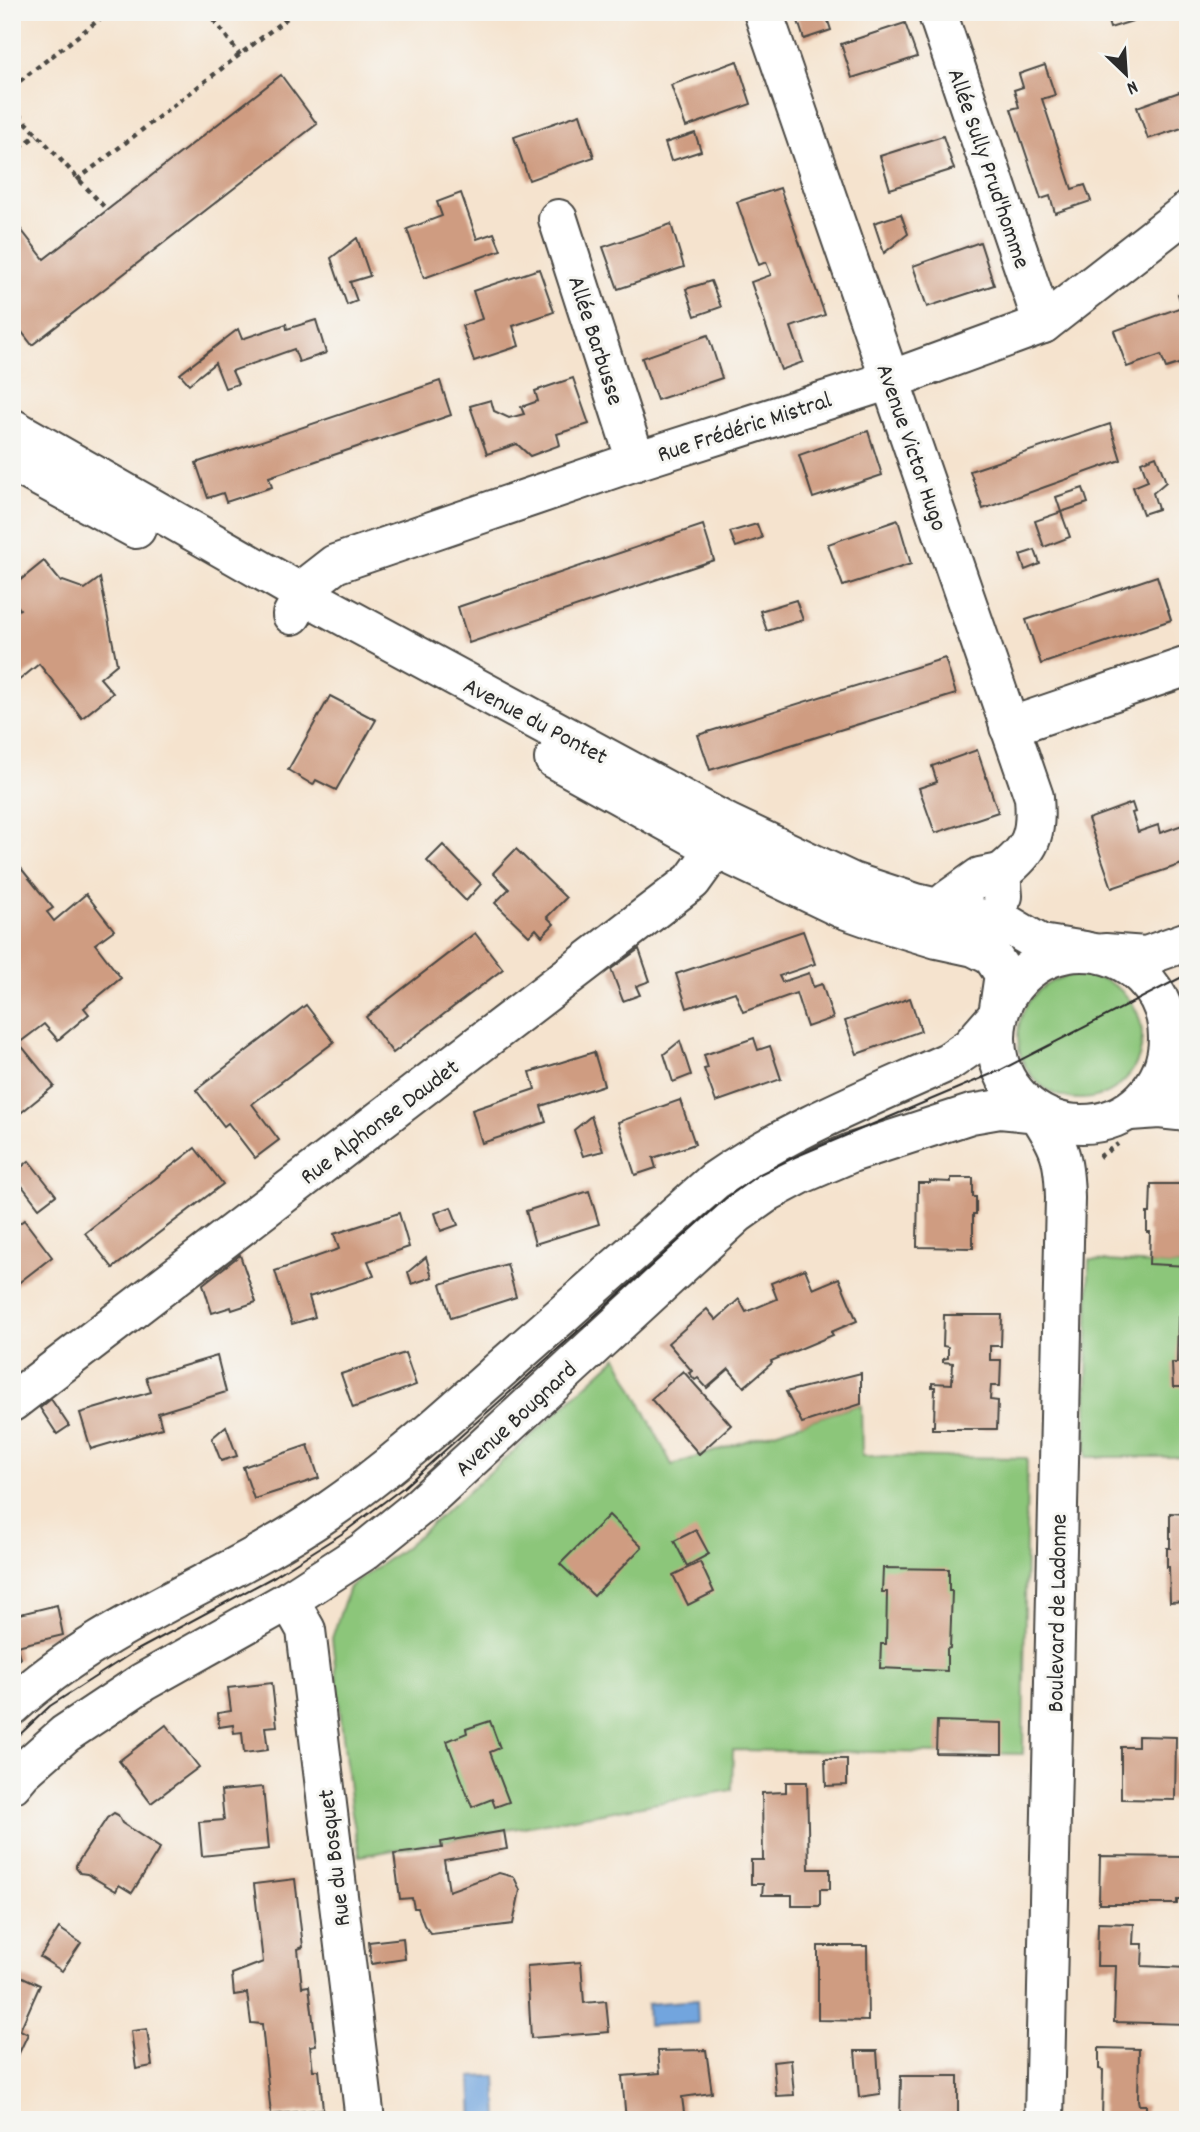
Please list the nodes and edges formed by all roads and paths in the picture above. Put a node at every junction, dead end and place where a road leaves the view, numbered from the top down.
1 (109, 12) edge
2 (208, 12) edge
3 (295, 12) edge
4 (763, 12) edge
5 (937, 12) edge
6 (240, 55) junction
7 (12, 87) edge
8 (12, 107) edge
9 (37, 135) junction
10 (12, 153) edge
11 (77, 180) junction
12 (107, 210) dead end
13 (1188, 211) edge
14 (558, 219) dead end
15 (1043, 324) junction
16 (890, 380) junction
17 (18, 447) edge
18 (636, 461) junction
19 (298, 604) junction
20 (1188, 666) edge
21 (1009, 727) junction
22 (721, 835) junction
23 (1001, 873) junction
24 (941, 925) junction
25 (1009, 925) junction
26 (1188, 941) edge
27 (1084, 951) junction
28 (1188, 1010) edge
29 (998, 1016) junction
30 (1169, 1045) junction
31 (1188, 1079) edge
32 (1188, 1112) edge
33 (1038, 1113) junction
34 (1129, 1124) junction
35 (1064, 1168) junction
36 (12, 1402) edge
37 (289, 1600) junction
38 (12, 1706) edge
39 (12, 1784) edge
40 (365, 2120) edge
41 (1044, 2120) edge

1 - 7 path
2 - 6 path
3 - 6 path
4 - 16 street, Avenue Victor Hugo
5 - 15 street, Allée Sully Prud'homme
6 - 11 path
8 - 9 path
9 - 10 path
9 - 11 path
11 - 12 path
13 - 15 street, Rue Frédéric Mistral
14 - 18 street, Allée Barbusse
15 - 16 street, Rue Frédéric Mistral
16 - 18 street, Rue Frédéric Mistral
16 - 21 street, Avenue Victor Hugo
17 - 19 street, Avenue du Pontet
18 - 19 street, Rue Frédéric Mistral
19 - 22 street, Avenue du Pontet
20 - 21 street
21 - 23 street, Avenue Victor Hugo
22 - 24 street, Avenue du Pontet
22 - 36 street, Rue Alphonse Daudet
23 - 24 street, Avenue Victor Hugo
23 - 25 street
24 - 25 street, Avenue du Pontet
24 - 29 street, Avenue du Pontet
25 - 27 street, Avenue du Pontet
26 - 27 street
27 - 29 street
27 - 30 street
28 - 30 street
29 - 33 street
29 - 38 street, Avenue Bougnard
30 - 31 street
30 - 34 street
32 - 34 street
33 - 34 street
33 - 35 street, Boulevard de Ladonne
33 - 37 street, Avenue Bougnard
34 - 35 path
35 - 41 street, Boulevard de Ladonne
37 - 39 street, Avenue Bougnard
37 - 40 street, Rue du Bosquet

